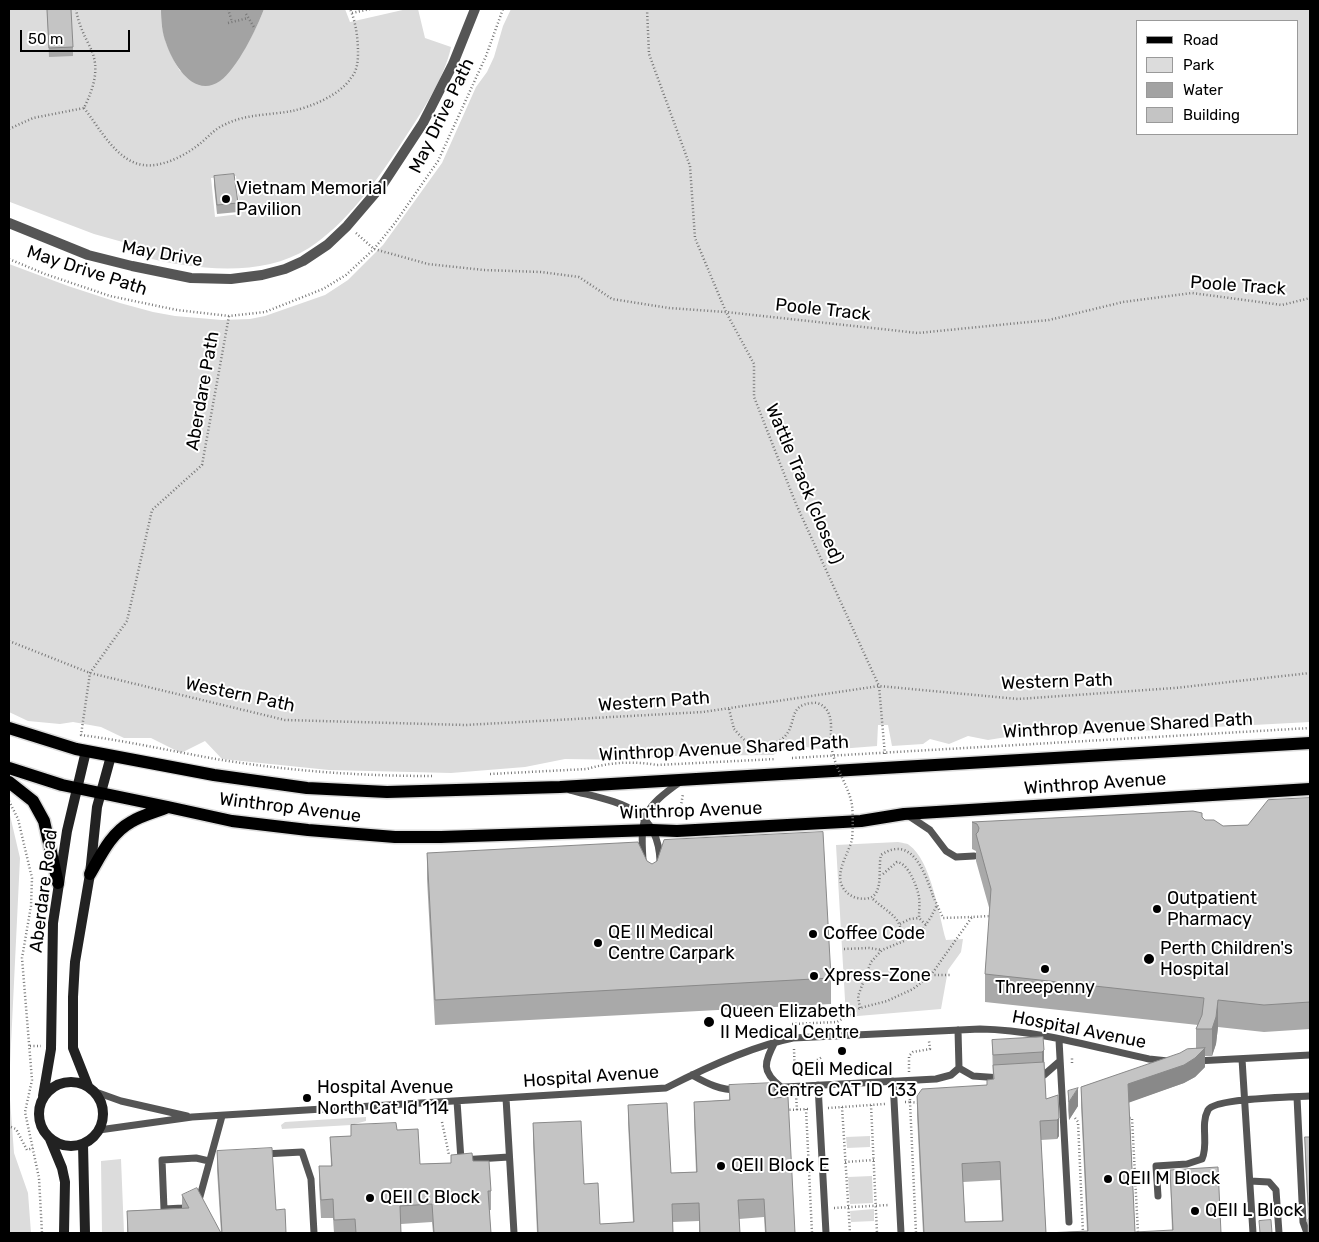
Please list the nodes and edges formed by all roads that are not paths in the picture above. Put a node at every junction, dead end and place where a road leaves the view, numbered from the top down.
1 (475, 9) edge
2 (9, 223) edge
3 (9, 728) edge
4 (1310, 743) edge
5 (86, 751) junction
6 (111, 756) junction
7 (9, 768) edge
8 (682, 780) junction
9 (9, 782) edge
10 (560, 787) junction
11 (77, 788) junction
12 (1310, 789) edge
13 (1295, 790) junction
14 (101, 793) junction
15 (1282, 798) edge
16 (168, 807) junction
17 (904, 814) junction
18 (678, 825) junction
19 (646, 826) junction
20 (659, 846) junction
21 (974, 856) edge
22 (643, 866) edge
23 (658, 872) edge
24 (90, 874) junction
25 (58, 883) junction
26 (958, 1030) junction
27 (1059, 1040) junction
28 (775, 1042) junction
29 (1310, 1055) edge
30 (1242, 1059) junction
31 (1060, 1061) junction
32 (1174, 1061) edge
33 (1190, 1062) edge
34 (959, 1068) junction
35 (692, 1075) junction
36 (1027, 1076) edge
37 (1010, 1077) edge
38 (893, 1081) junction
39 (818, 1086) junction
40 (781, 1087) junction
41 (90, 1088) junction
42 (744, 1089) edge
43 (754, 1089) edge
44 (43, 1096) junction
45 (1310, 1096) edge
46 (1297, 1097) junction
47 (506, 1098) junction
48 (1245, 1100) junction
49 (457, 1101) junction
50 (222, 1116) junction
51 (192, 1117) junction
52 (99, 1130) junction
53 (50, 1138) junction
54 (83, 1144) junction
55 (257, 1154) edge
56 (220, 1156) edge
57 (509, 1157) junction
58 (210, 1159) junction
59 (1250, 1181) junction
60 (1158, 1196) dead end
61 (1069, 1222) dead end
62 (64, 1233) edge
63 (85, 1233) edge
64 (314, 1233) edge
65 (514, 1233) edge
66 (826, 1233) edge
67 (901, 1233) edge
68 (1253, 1233) edge
69 (1279, 1233) edge
70 (1307, 1233) edge

1 - 2 street, May Drive
3 - 5 main road, Winthrop Avenue
4 - 8 main road, Winthrop Avenue
5 - 6 main road, Winthrop Avenue
5 - 11 main road, Aberdare Road
6 - 10 main road, Winthrop Avenue
6 - 14 main road
7 - 11 main road, Winthrop Avenue
8 - 10 main road, Winthrop Avenue
8 - 19 lane
9 - 25 main road
10 - 19 lane
11 - 14 main road, Winthrop Avenue
11 - 25 main road, Aberdare Road
12 - 13 main road, Winthrop Avenue
13 - 15 lane
13 - 17 main road, Winthrop Avenue
14 - 16 main road, Winthrop Avenue
14 - 24 main road
16 - 19 main road, Winthrop Avenue
16 - 24 main road
17 - 18 main road, Winthrop Avenue
17 - 21 lane
18 - 19 main road, Winthrop Avenue
18 - 20 lane
19 - 20 lane
19 - 22 lane
20 - 23 lane
24 - 41 main road
25 - 44 main road, Aberdare Road
26 - 27 lane, Hospital Avenue
26 - 28 lane, Hospital Avenue
26 - 34 lane
27 - 31 lane
27 - 32 lane, Hospital Avenue
28 - 35 lane, Hospital Avenue
28 - 40 lane
29 - 30 lane
30 - 33 lane
30 - 48 lane
31 - 36 lane
31 - 61 lane
34 - 37 lane
34 - 38 lane
35 - 42 lane
35 - 47 lane, Hospital Avenue
38 - 39 lane
38 - 67 lane
39 - 40 lane
39 - 66 lane
40 - 43 lane
41 - 44 main road
41 - 51 lane, Hospital Avenue
41 - 52 main road
44 - 53 main road
45 - 46 lane
46 - 48 lane
46 - 70 lane
47 - 49 lane, Hospital Avenue
47 - 57 lane
48 - 59 lane
48 - 60 lane
49 - 50 lane, Hospital Avenue
49 - 57 lane
50 - 51 lane, Hospital Avenue
50 - 58 lane
51 - 52 lane, Hospital Avenue
52 - 54 main road
53 - 54 main road
53 - 62 main road
54 - 63 main road
55 - 64 lane
56 - 58 lane
57 - 65 lane
58 - 58 lane
59 - 68 lane
59 - 69 lane

